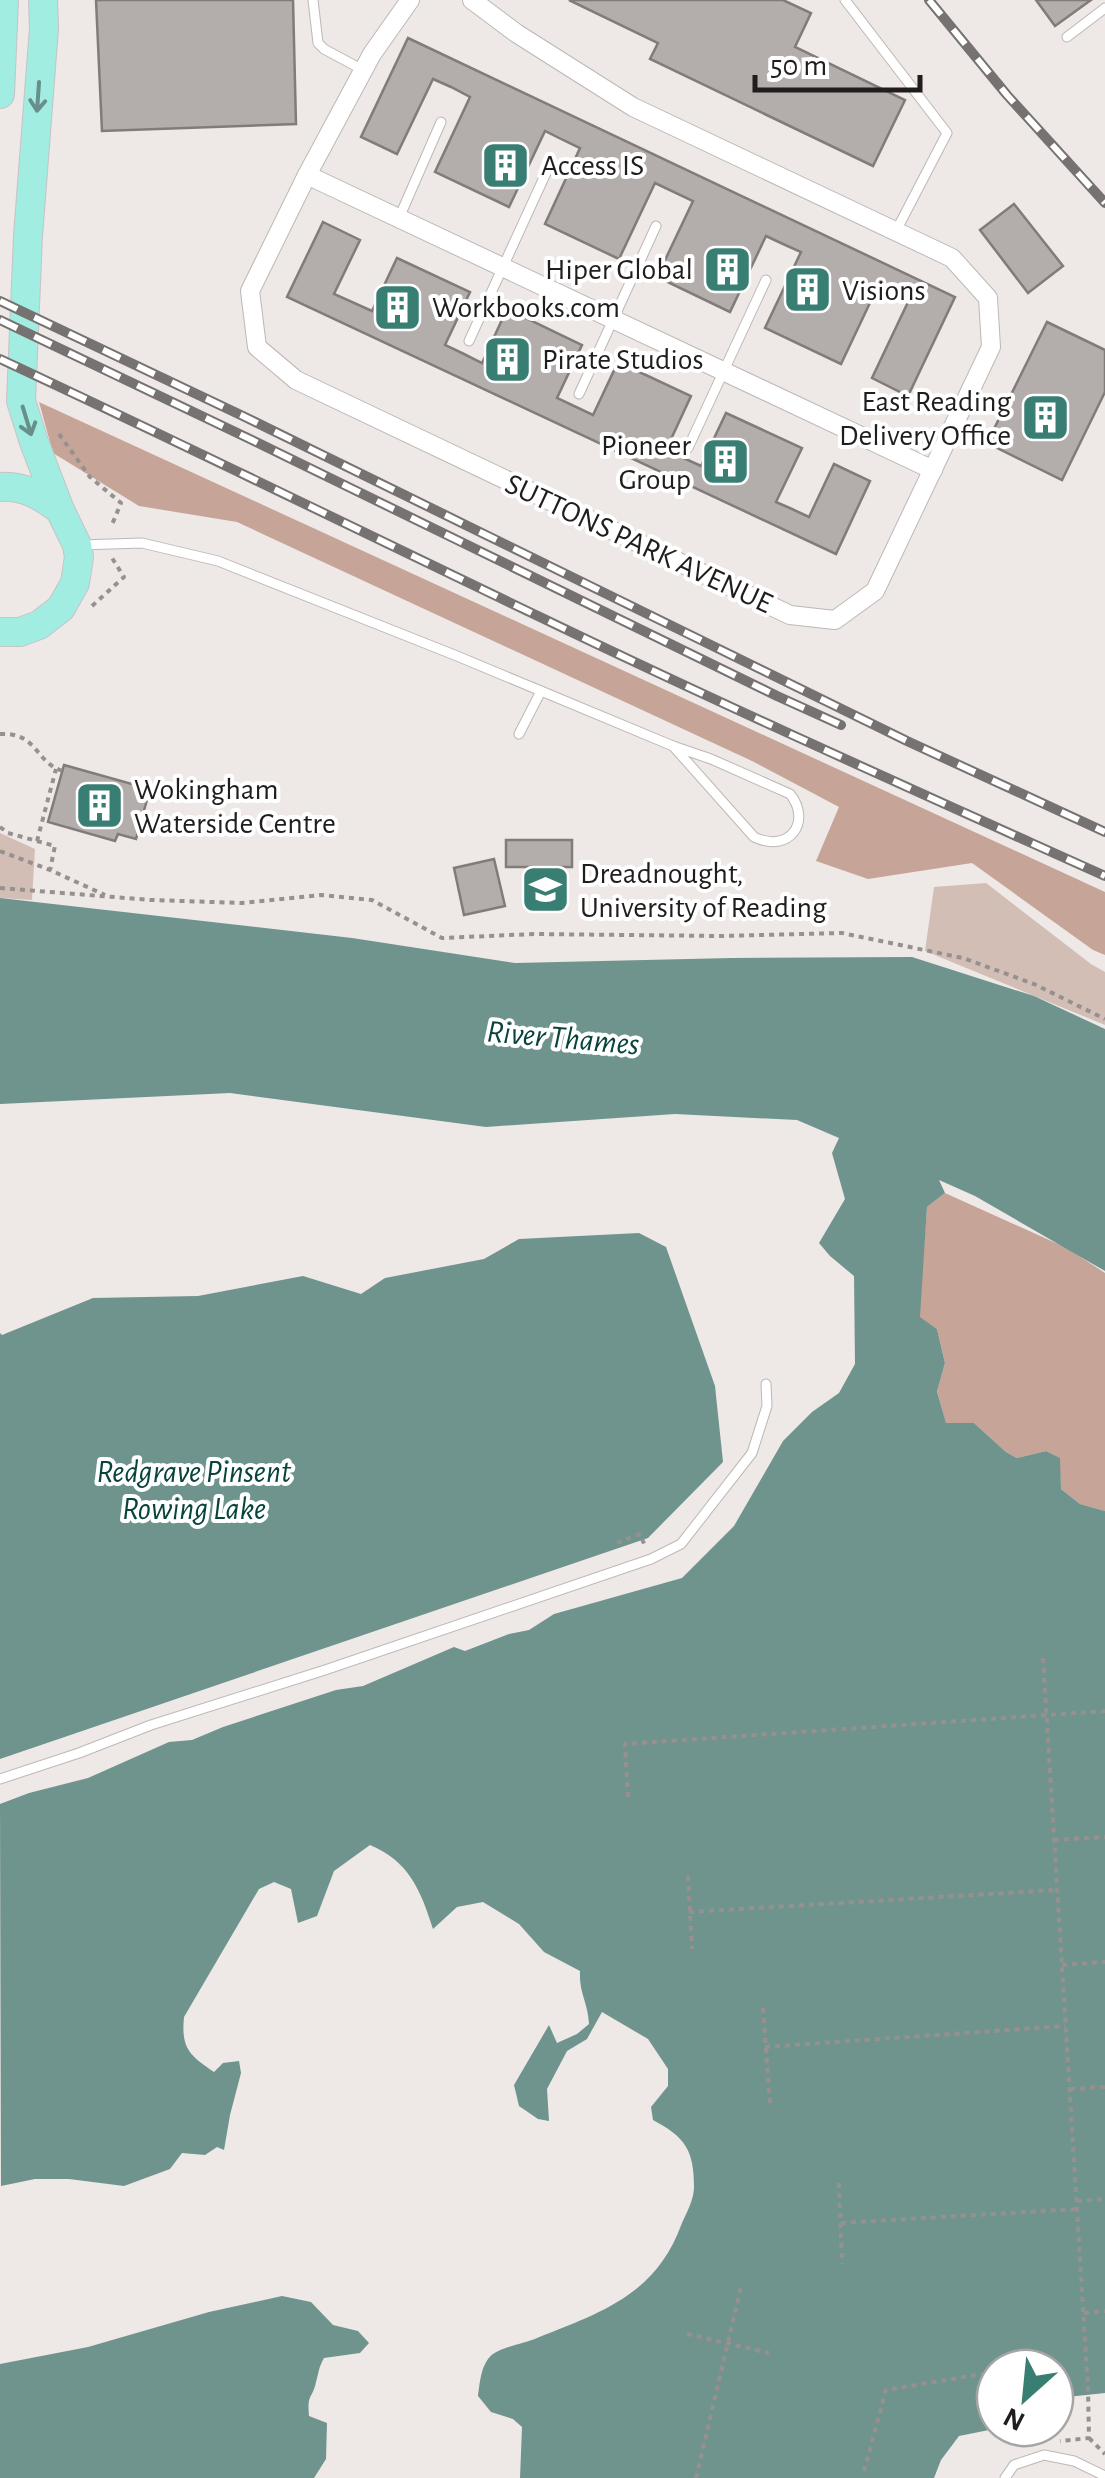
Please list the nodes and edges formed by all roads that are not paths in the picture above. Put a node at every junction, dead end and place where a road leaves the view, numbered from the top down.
1 (4, 0) edge
2 (43, 0) edge
3 (313, 0) edge
4 (410, 0) edge
5 (472, 0) edge
6 (845, 0) edge
7 (1105, 8) edge
8 (1066, 38) dead end
9 (363, 70) junction
10 (0, 94) edge
11 (441, 122) dead end
12 (546, 173) dead end
13 (307, 175) junction
14 (399, 218) junction
15 (656, 226) dead end
16 (896, 231) junction
17 (502, 267) junction
18 (766, 280) dead end
19 (613, 319) junction
20 (469, 341) dead end
21 (723, 371) junction
22 (579, 394) dead end
23 (688, 448) dead end
24 (933, 470) junction
25 (0, 487) edge
26 (60, 510) junction
27 (90, 544) junction
28 (0, 632) edge
29 (541, 691) junction
30 (519, 734) dead end
31 (673, 746) junction
32 (766, 1384) dead end
33 (0, 1779) edge
34 (1105, 2476) edge
35 (1005, 2478) edge

1 - 10 main road
2 -> 26 main road
3 - 9 lane
4 - 9 street, SUTTONS PARK AVENUE
5 - 16 street, SUTTONS PARK AVENUE
6 - 16 lane
7 - 8 lane
9 - 13 street, SUTTONS PARK AVENUE
11 - 14 lane
12 - 17 lane
13 - 14 street
13 - 24 street, SUTTONS PARK AVENUE
14 - 17 street
15 - 19 lane
16 - 24 street, SUTTONS PARK AVENUE
17 - 19 street
17 - 20 lane
18 - 21 lane
19 - 21 street
19 - 22 lane
21 - 23 lane
21 - 24 street
25 - 26 main road
26 - 27 main road
27 - 28 main road
27 - 29 lane
29 - 30 lane
29 - 31 lane
31 - 31 lane
32 - 33 lane
34 - 35 lane

